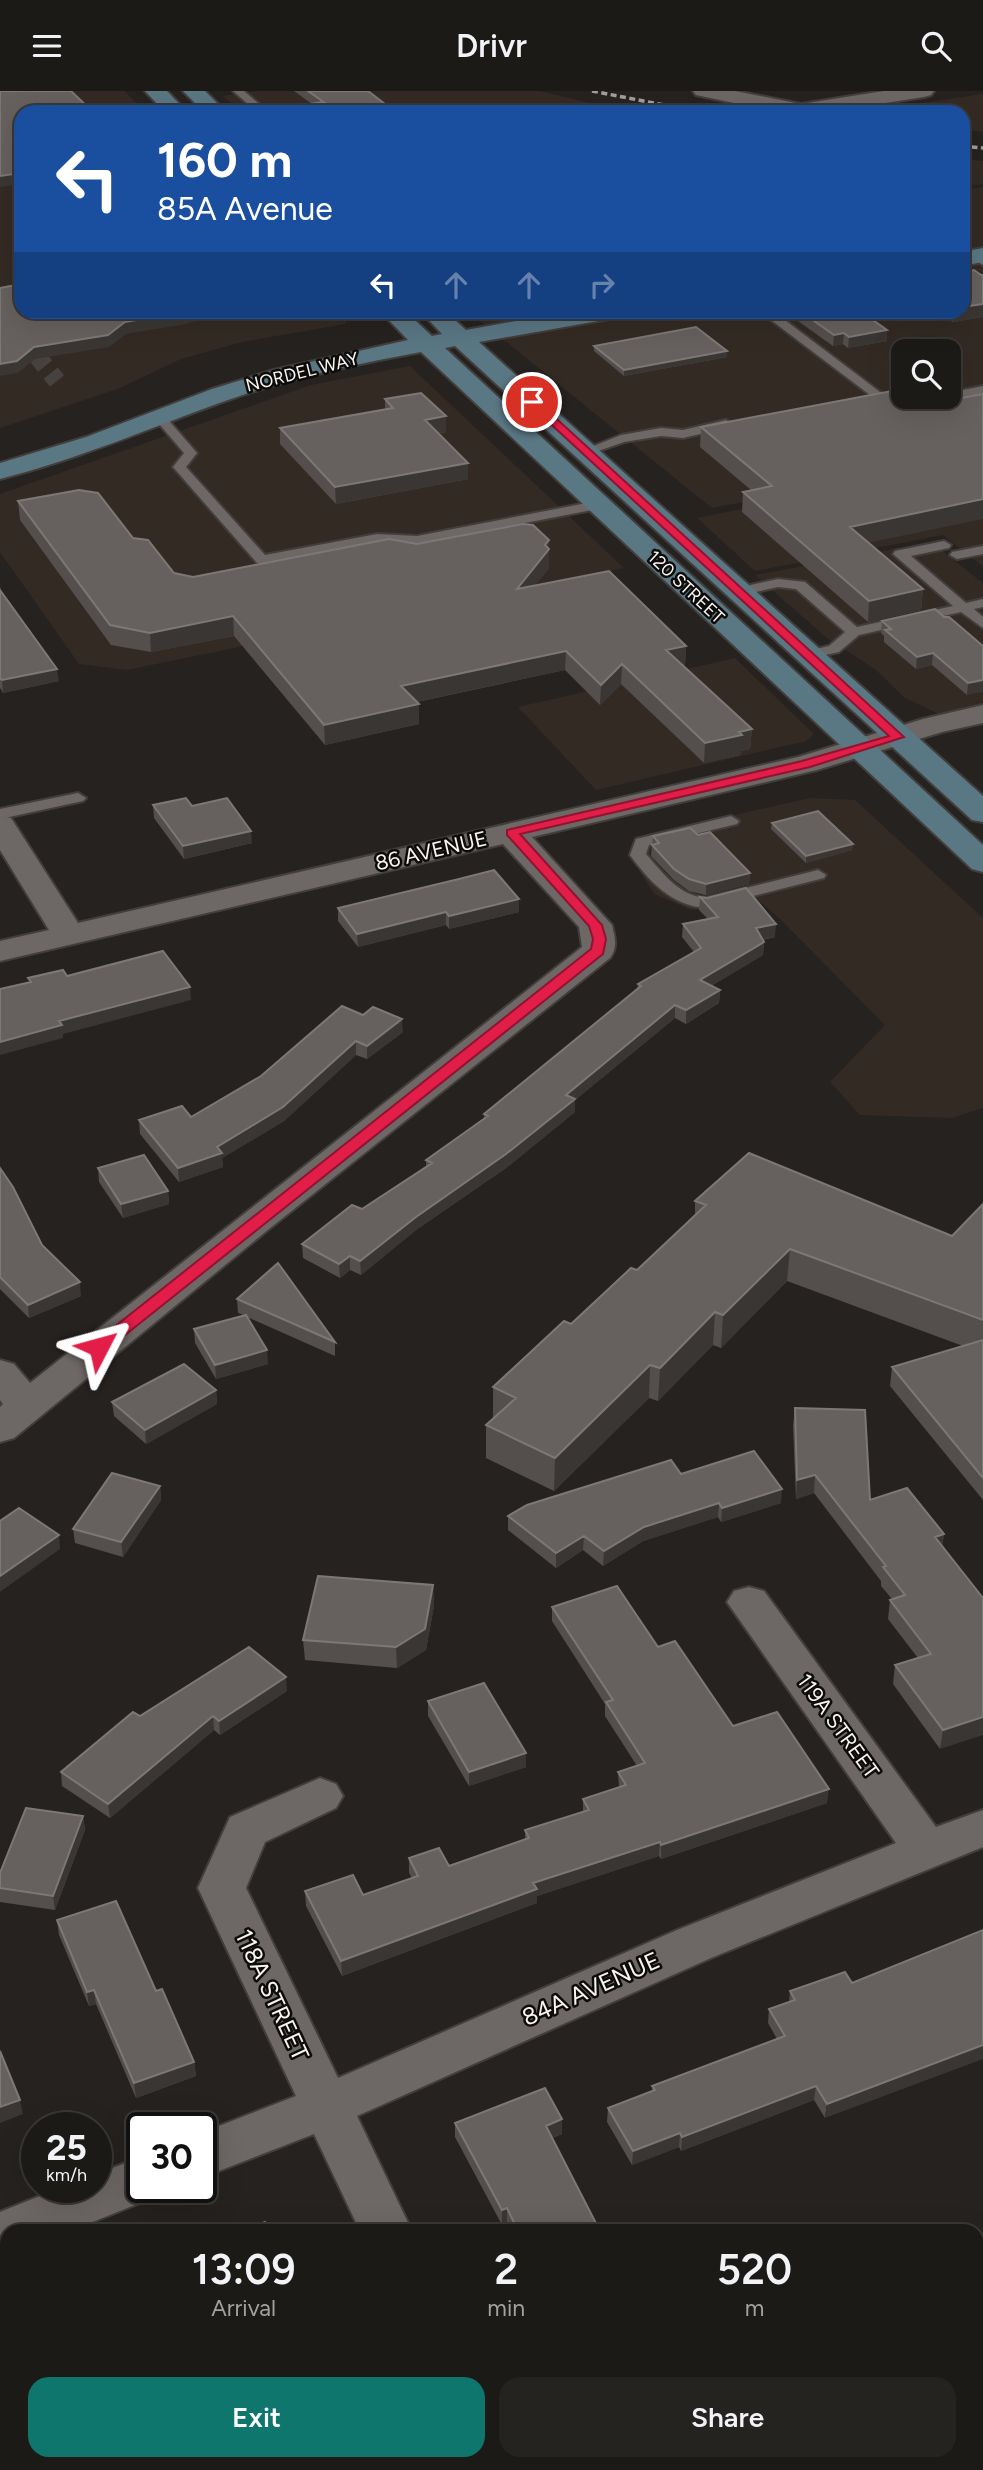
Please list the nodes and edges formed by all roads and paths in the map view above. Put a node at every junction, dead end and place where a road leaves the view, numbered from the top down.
1 (155, 91) edge
2 (193, 91) edge
3 (238, 91) edge
4 (703, 91) edge
5 (924, 91) edge
6 (170, 105) edge
7 (208, 105) edge
8 (255, 105) edge
9 (767, 105) edge
10 (833, 105) edge
11 (429, 319) edge
12 (439, 319) edge
13 (569, 319) edge
14 (776, 319) edge
15 (407, 328) edge
16 (461, 338) junction
17 (332, 340) dead end
18 (983, 390) edge
19 (961, 394) edge
20 (878, 395) junction
21 (891, 397) edge
22 (855, 399) edge
23 (159, 418) junction
24 (735, 422) edge
25 (65, 426) dead end
26 (0, 446) edge
27 (587, 451) junction
28 (0, 471) edge
29 (597, 505) junction
30 (944, 545) dead end
31 (692, 548) junction
32 (983, 550) edge
33 (957, 555) dead end
34 (738, 592) junction
35 (983, 603) edge
36 (964, 608) junction
37 (983, 624) edge
38 (854, 632) junction
39 (807, 655) junction
40 (983, 714) edge
41 (898, 737) junction
42 (860, 749) junction
43 (78, 798) dead end
44 (0, 814) edge
45 (983, 814) edge
46 (731, 821) dead end
47 (0, 825) edge
48 (512, 832) junction
49 (983, 862) edge
50 (818, 875) dead end
51 (69, 935) junction
52 (0, 951) edge
53 (0, 1373) edge
54 (13, 1417) edge
55 (749, 1602) dead end
56 (320, 1796) dead end
57 (983, 1828) edge
58 (927, 1850) junction
59 (324, 2107) junction
60 (217, 2150) edge
61 (126, 2185) edge
62 (29, 2224) edge
63 (382, 2224) edge

1 - 6 main road
2 - 7 main road
3 - 8 lane
4 - 9 street
5 - 10 street
11 - 15 main road, NORDEL WAY
12 - 16 main road, 120 STREET
13 - 16 main road, NORDEL WAY
14 - 20 lane
15 - 16 main road, NORDEL WAY
15 - 17 main road, NORDEL WAY
15 - 23 main road, NORDEL WAY
15 - 29 main road, 120 STREET
16 - 27 main road, 120 STREET
18 - 19 lane
20 - 21 lane
20 - 22 lane
23 - 28 main road, NORDEL WAY
23 - 29 lane
24 - 27 lane
25 - 26 main road
27 - 31 main road, 120 STREET
29 - 31 main road
29 - 42 main road, 120 STREET
30 - 36 lane
31 - 34 main road, 120 STREET
32 - 33 lane
34 - 38 lane
34 - 39 main road, 120 STREET
35 - 36 lane
36 - 37 lane
36 - 38 lane
38 - 39 lane
39 - 41 main road, 120 STREET
40 - 41 street, 86 AVENUE
41 - 42 street, 86 AVENUE
41 - 45 main road, 120 STREET
42 - 48 street, 86 AVENUE
42 - 49 main road, 120 STREET
43 - 44 lane
46 - 50 lane
47 - 51 street
48 - 51 street, 86 AVENUE
48 - 54 street
51 - 52 street, 86 AVENUE
53 - 54 street
55 - 58 street, 119A STREET
56 - 59 street, 118A STREET
57 - 58 street, 84A AVENUE
58 - 59 street, 84A AVENUE
59 - 60 street, 84A AVENUE
59 - 63 street, 118A STREET
61 - 62 street

